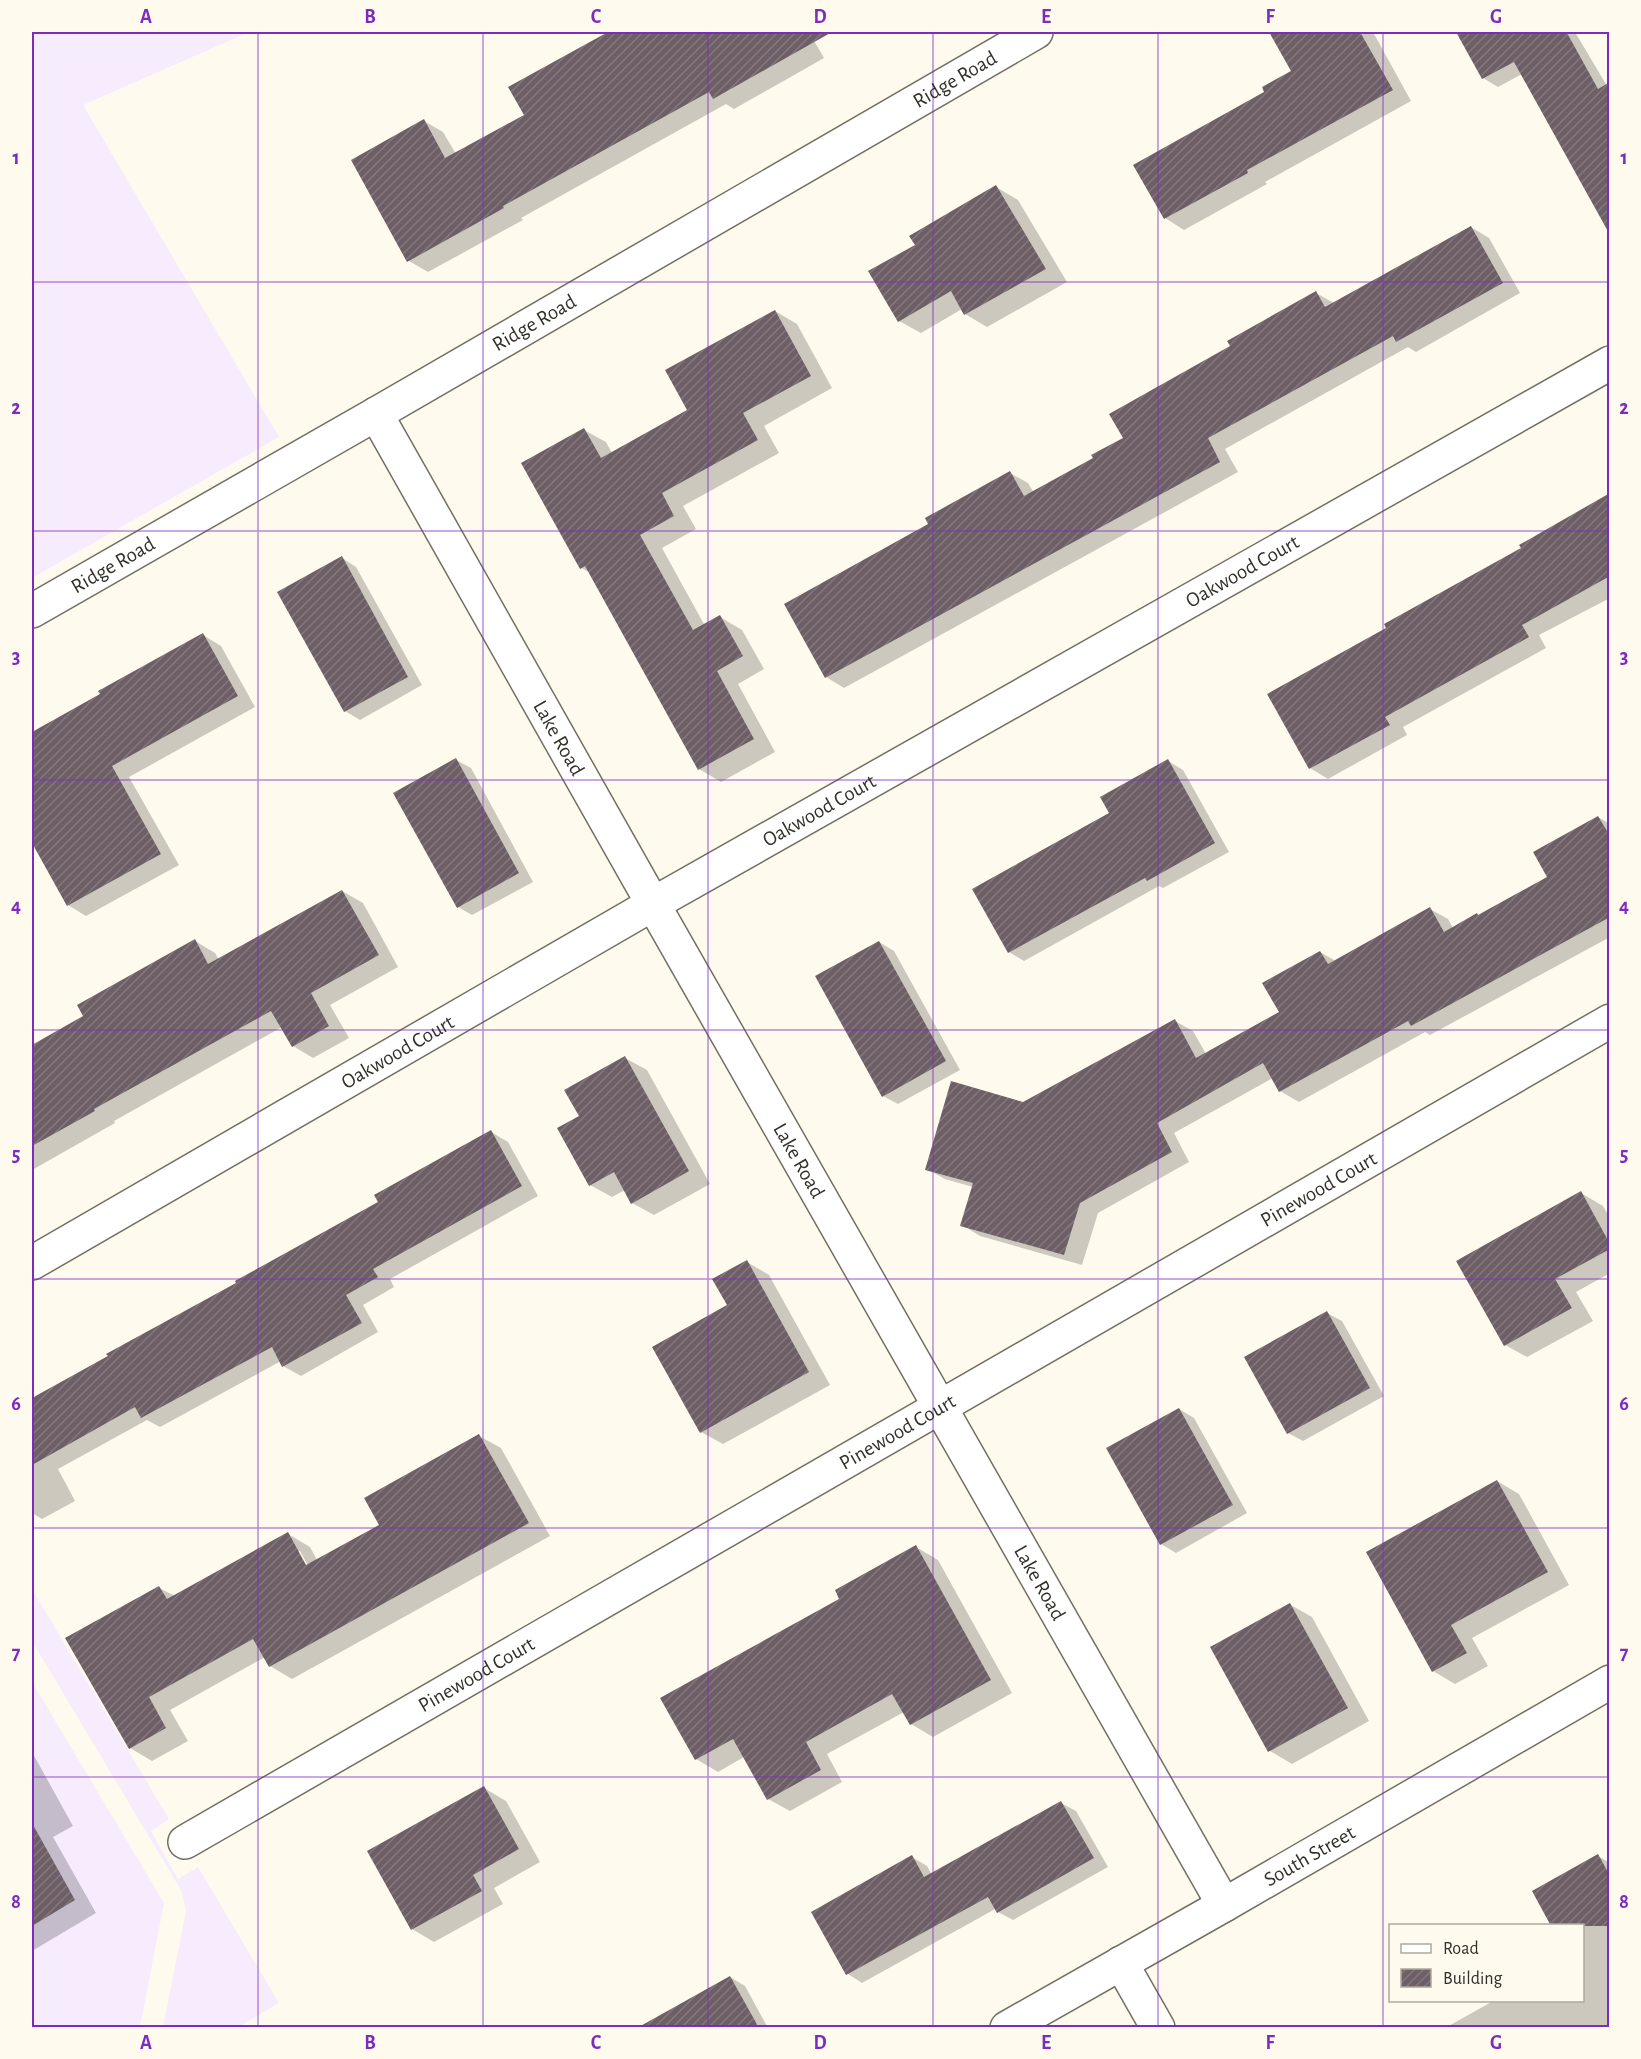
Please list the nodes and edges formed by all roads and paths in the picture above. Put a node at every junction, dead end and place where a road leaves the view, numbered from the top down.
1 (1036, 32) edge
2 (1610, 363) edge
3 (376, 414) junction
4 (32, 610) edge
5 (653, 904) junction
6 (1610, 1021) edge
7 (32, 1263) edge
8 (940, 1405) junction
9 (1610, 1682) edge
10 (185, 1842) dead end
11 (1224, 1905) junction
12 (1121, 1963) junction
13 (1007, 2028) edge
14 (1158, 2028) edge

1 - 3 street, Ridge Road
2 - 5 street, Oakwood Court
3 - 4 street, Ridge Road
3 - 5 street, Lake Road
5 - 7 street, Oakwood Court
5 - 8 street, Lake Road
6 - 8 street, Pinewood Court
8 - 10 street, Pinewood Court
8 - 11 street, Lake Road
9 - 11 street, South Street
11 - 12 street, South Street
12 - 13 street, South Street
12 - 14 street

